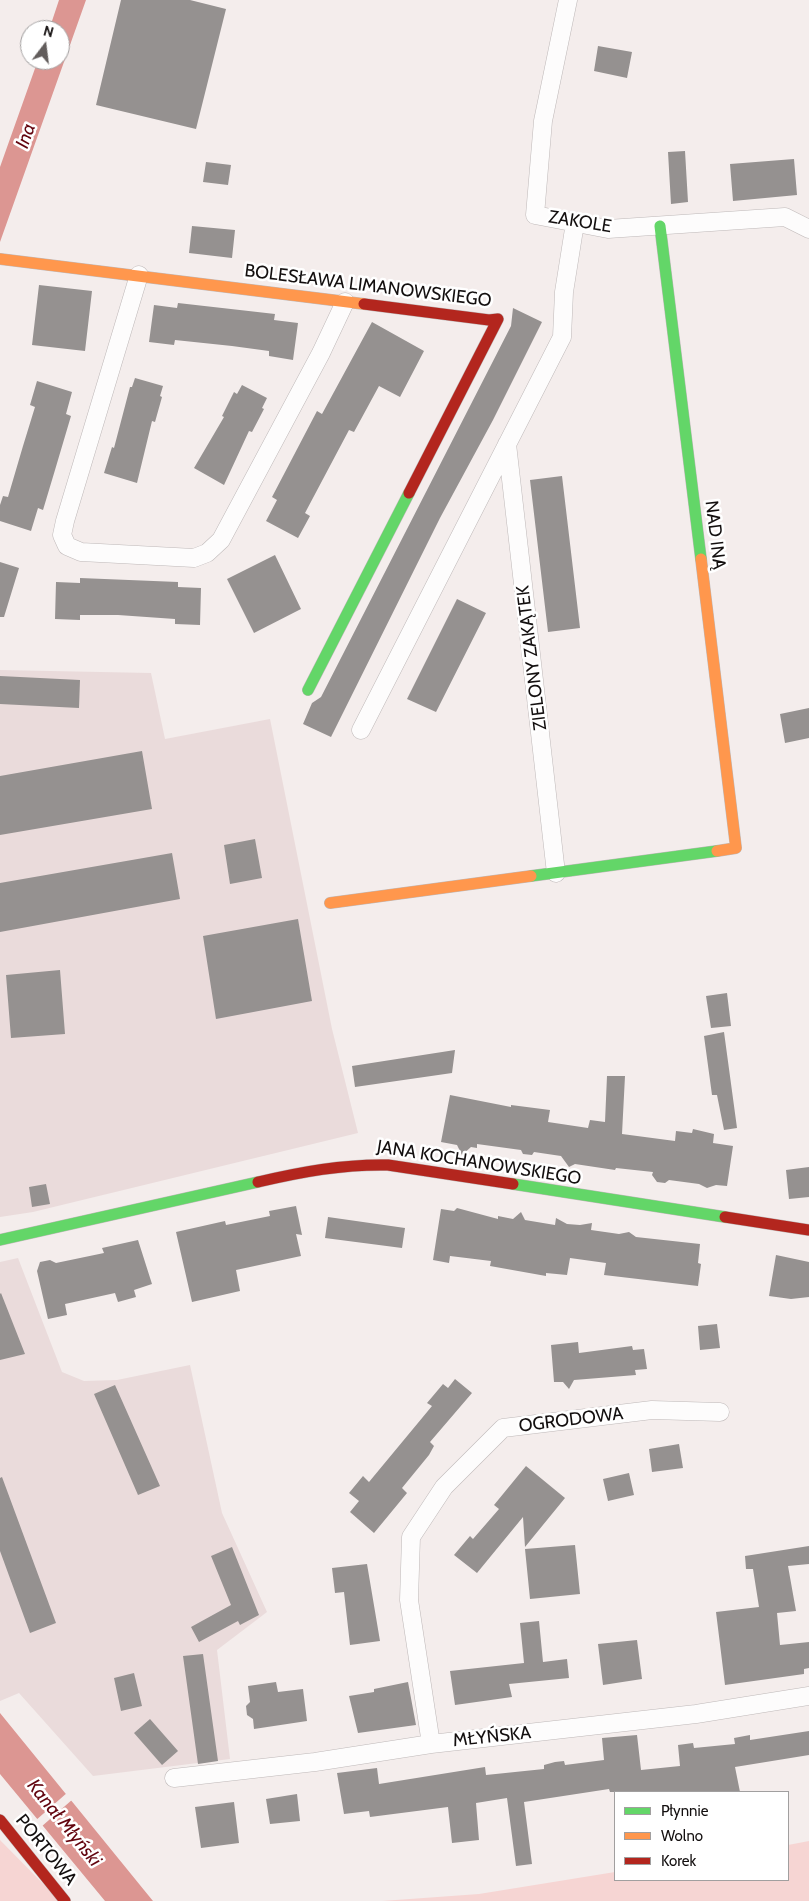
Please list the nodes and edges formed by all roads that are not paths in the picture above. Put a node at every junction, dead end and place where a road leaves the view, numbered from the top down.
1 (568, 0) edge
2 (575, 222) junction
3 (660, 226) junction
4 (809, 229) edge
5 (5, 259) edge
6 (139, 276) junction
7 (345, 302) junction
8 (507, 444) junction
9 (308, 690) dead end
10 (361, 730) dead end
11 (556, 873) junction
12 (330, 903) dead end
13 (809, 1230) edge
14 (0, 1240) edge
15 (720, 1412) dead end
16 (809, 1696) edge
17 (431, 1744) junction
18 (174, 1778) dead end
19 (0, 1820) edge
20 (65, 1901) edge

1 - 2 street, ZAKOLE
2 - 3 street, ZAKOLE
2 - 8 street
3 - 4 street, ZAKOLE
3 - 11 street, NAD INĄ
5 - 6 street, BOLESŁAWA LIMANOWSKIEGO
6 - 7 street, BOLESŁAWA LIMANOWSKIEGO
6 - 7 street
7 - 9 street, BOLESŁAWA LIMANOWSKIEGO
8 - 10 street
8 - 11 street, ZIELONY ZAKĄTEK
11 - 12 street
13 - 14 street, JANA KOCHANOWSKIEGO
15 - 17 street, OGRODOWA
16 - 17 street, MŁYŃSKA
17 - 18 street, MŁYŃSKA
19 - 20 street, PORTOWA

